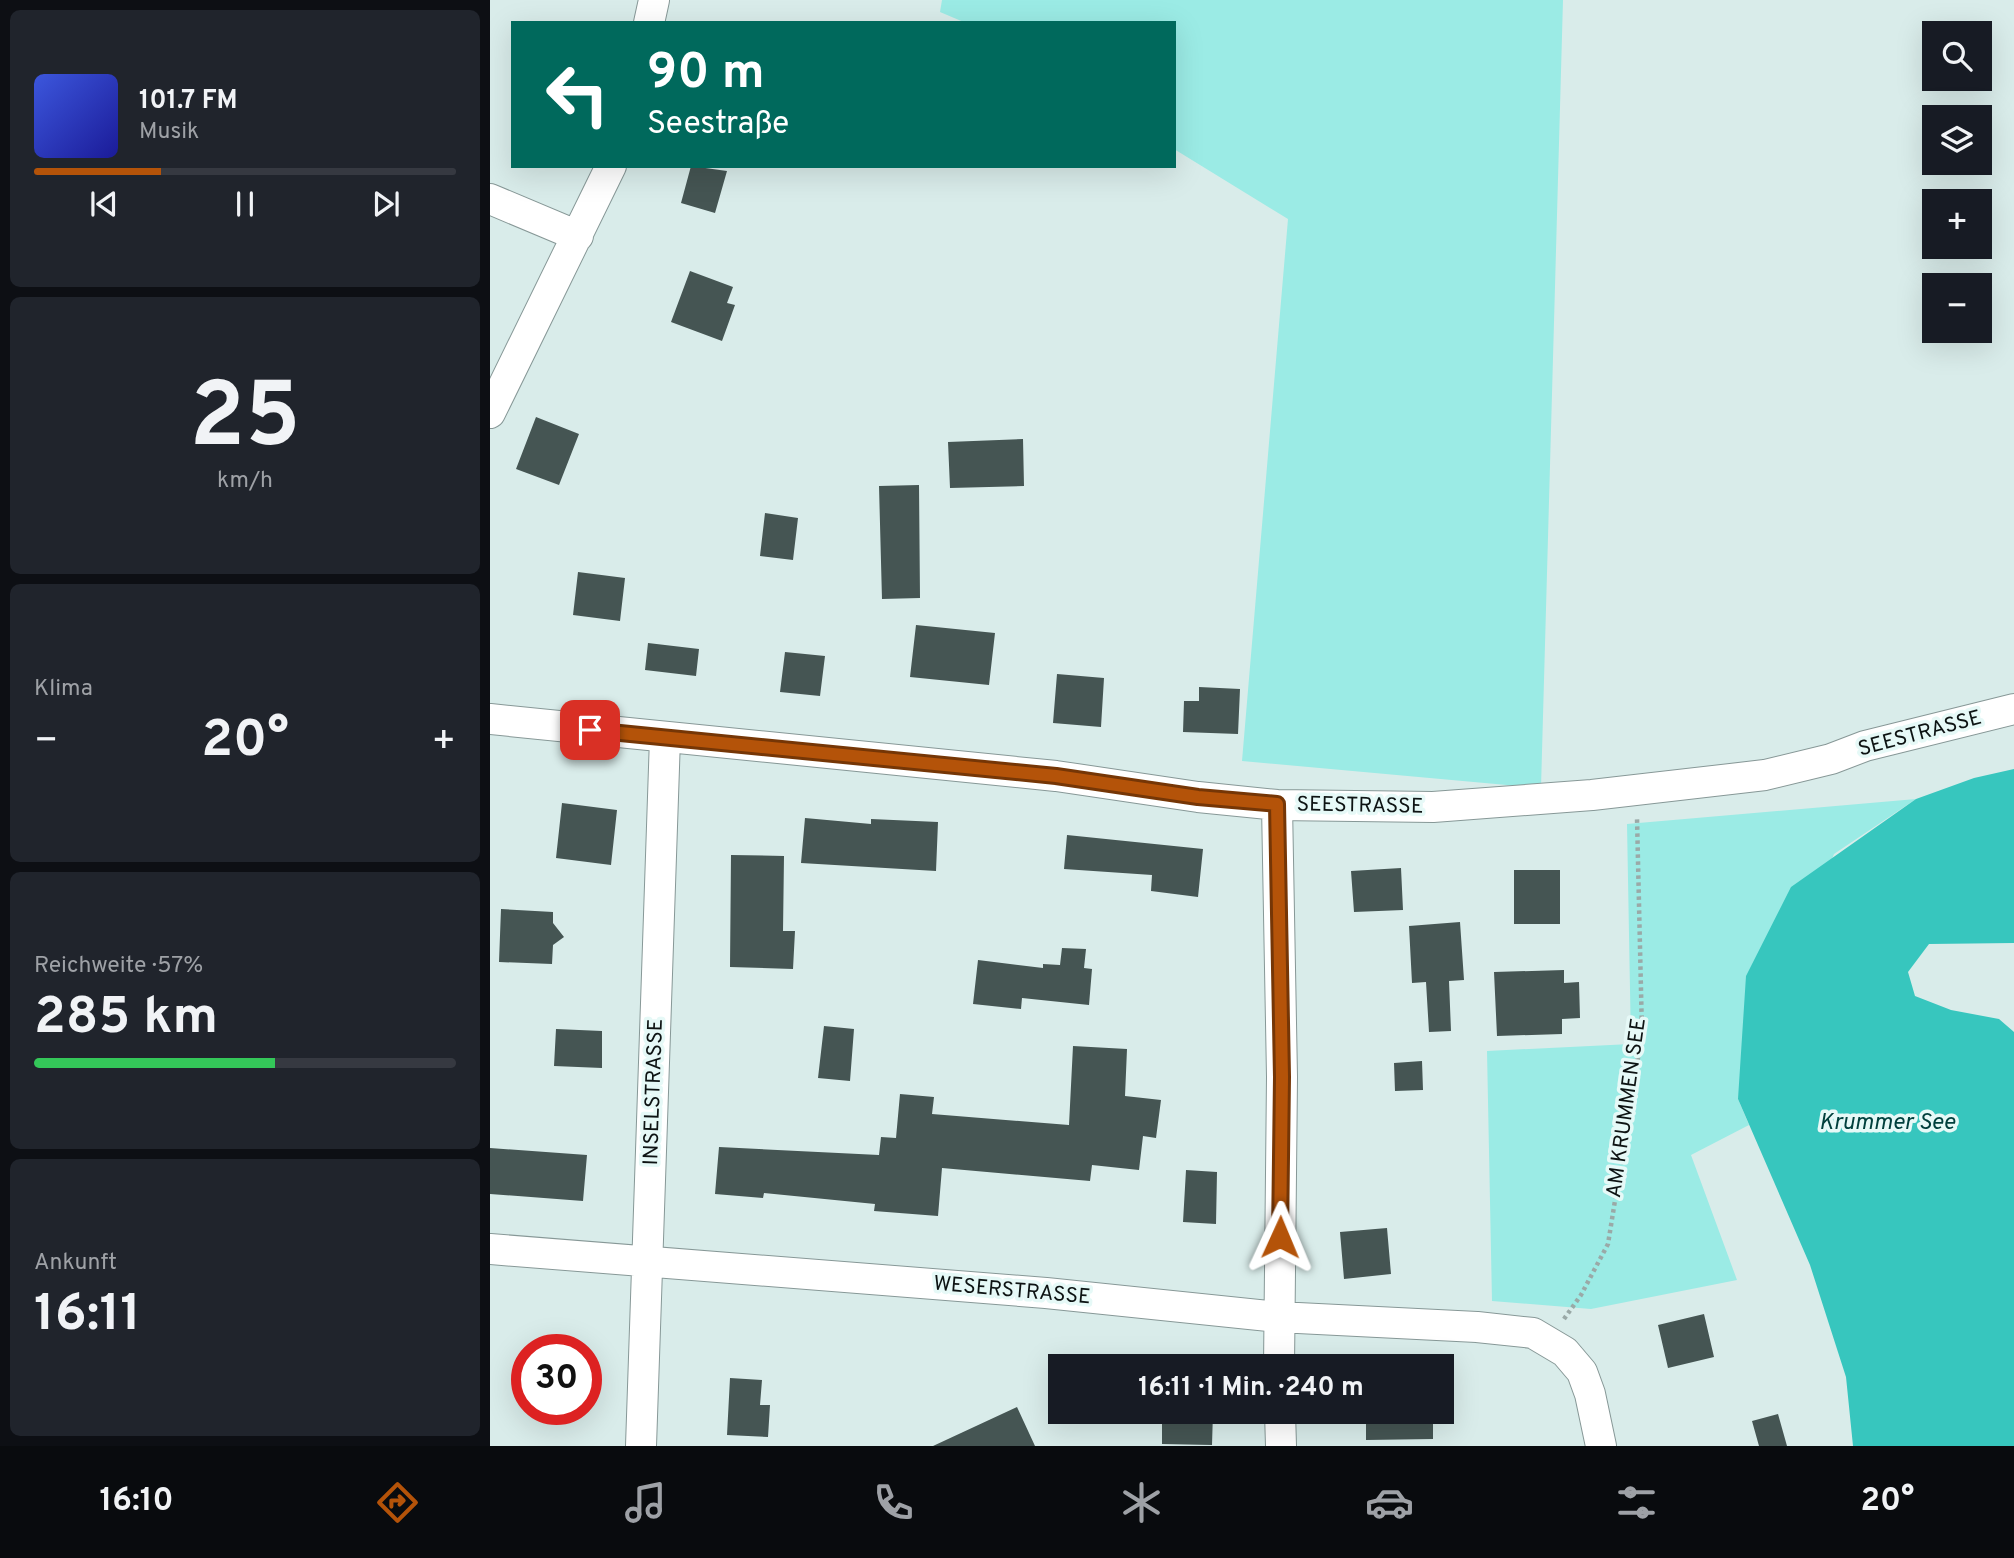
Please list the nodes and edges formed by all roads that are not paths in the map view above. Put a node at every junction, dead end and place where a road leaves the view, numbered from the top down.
1 (654, 0) edge
2 (649, 21) edge
3 (610, 168) edge
4 (490, 199) edge
5 (578, 236) junction
6 (490, 413) edge
7 (2014, 709) edge
8 (490, 719) edge
9 (665, 738) junction
10 (1277, 804) junction
11 (490, 1249) edge
12 (646, 1260) junction
13 (1278, 1317) junction
14 (1279, 1354) edge
15 (1280, 1424) edge
16 (641, 1446) edge
17 (1281, 1446) edge
18 (1601, 1446) edge

1 - 2 street
3 - 5 street
4 - 5 street
5 - 6 street
7 - 10 street, SEESTRASSE
8 - 9 street, SEESTRASSE
9 - 10 street, SEESTRASSE
9 - 12 street, INSELSTRASSE
10 - 13 street
11 - 12 street, WESERSTRASSE
12 - 13 street, WESERSTRASSE
12 - 16 street, INSELSTRASSE
13 - 14 street
13 - 18 street, WESERSTRASSE
15 - 17 street

